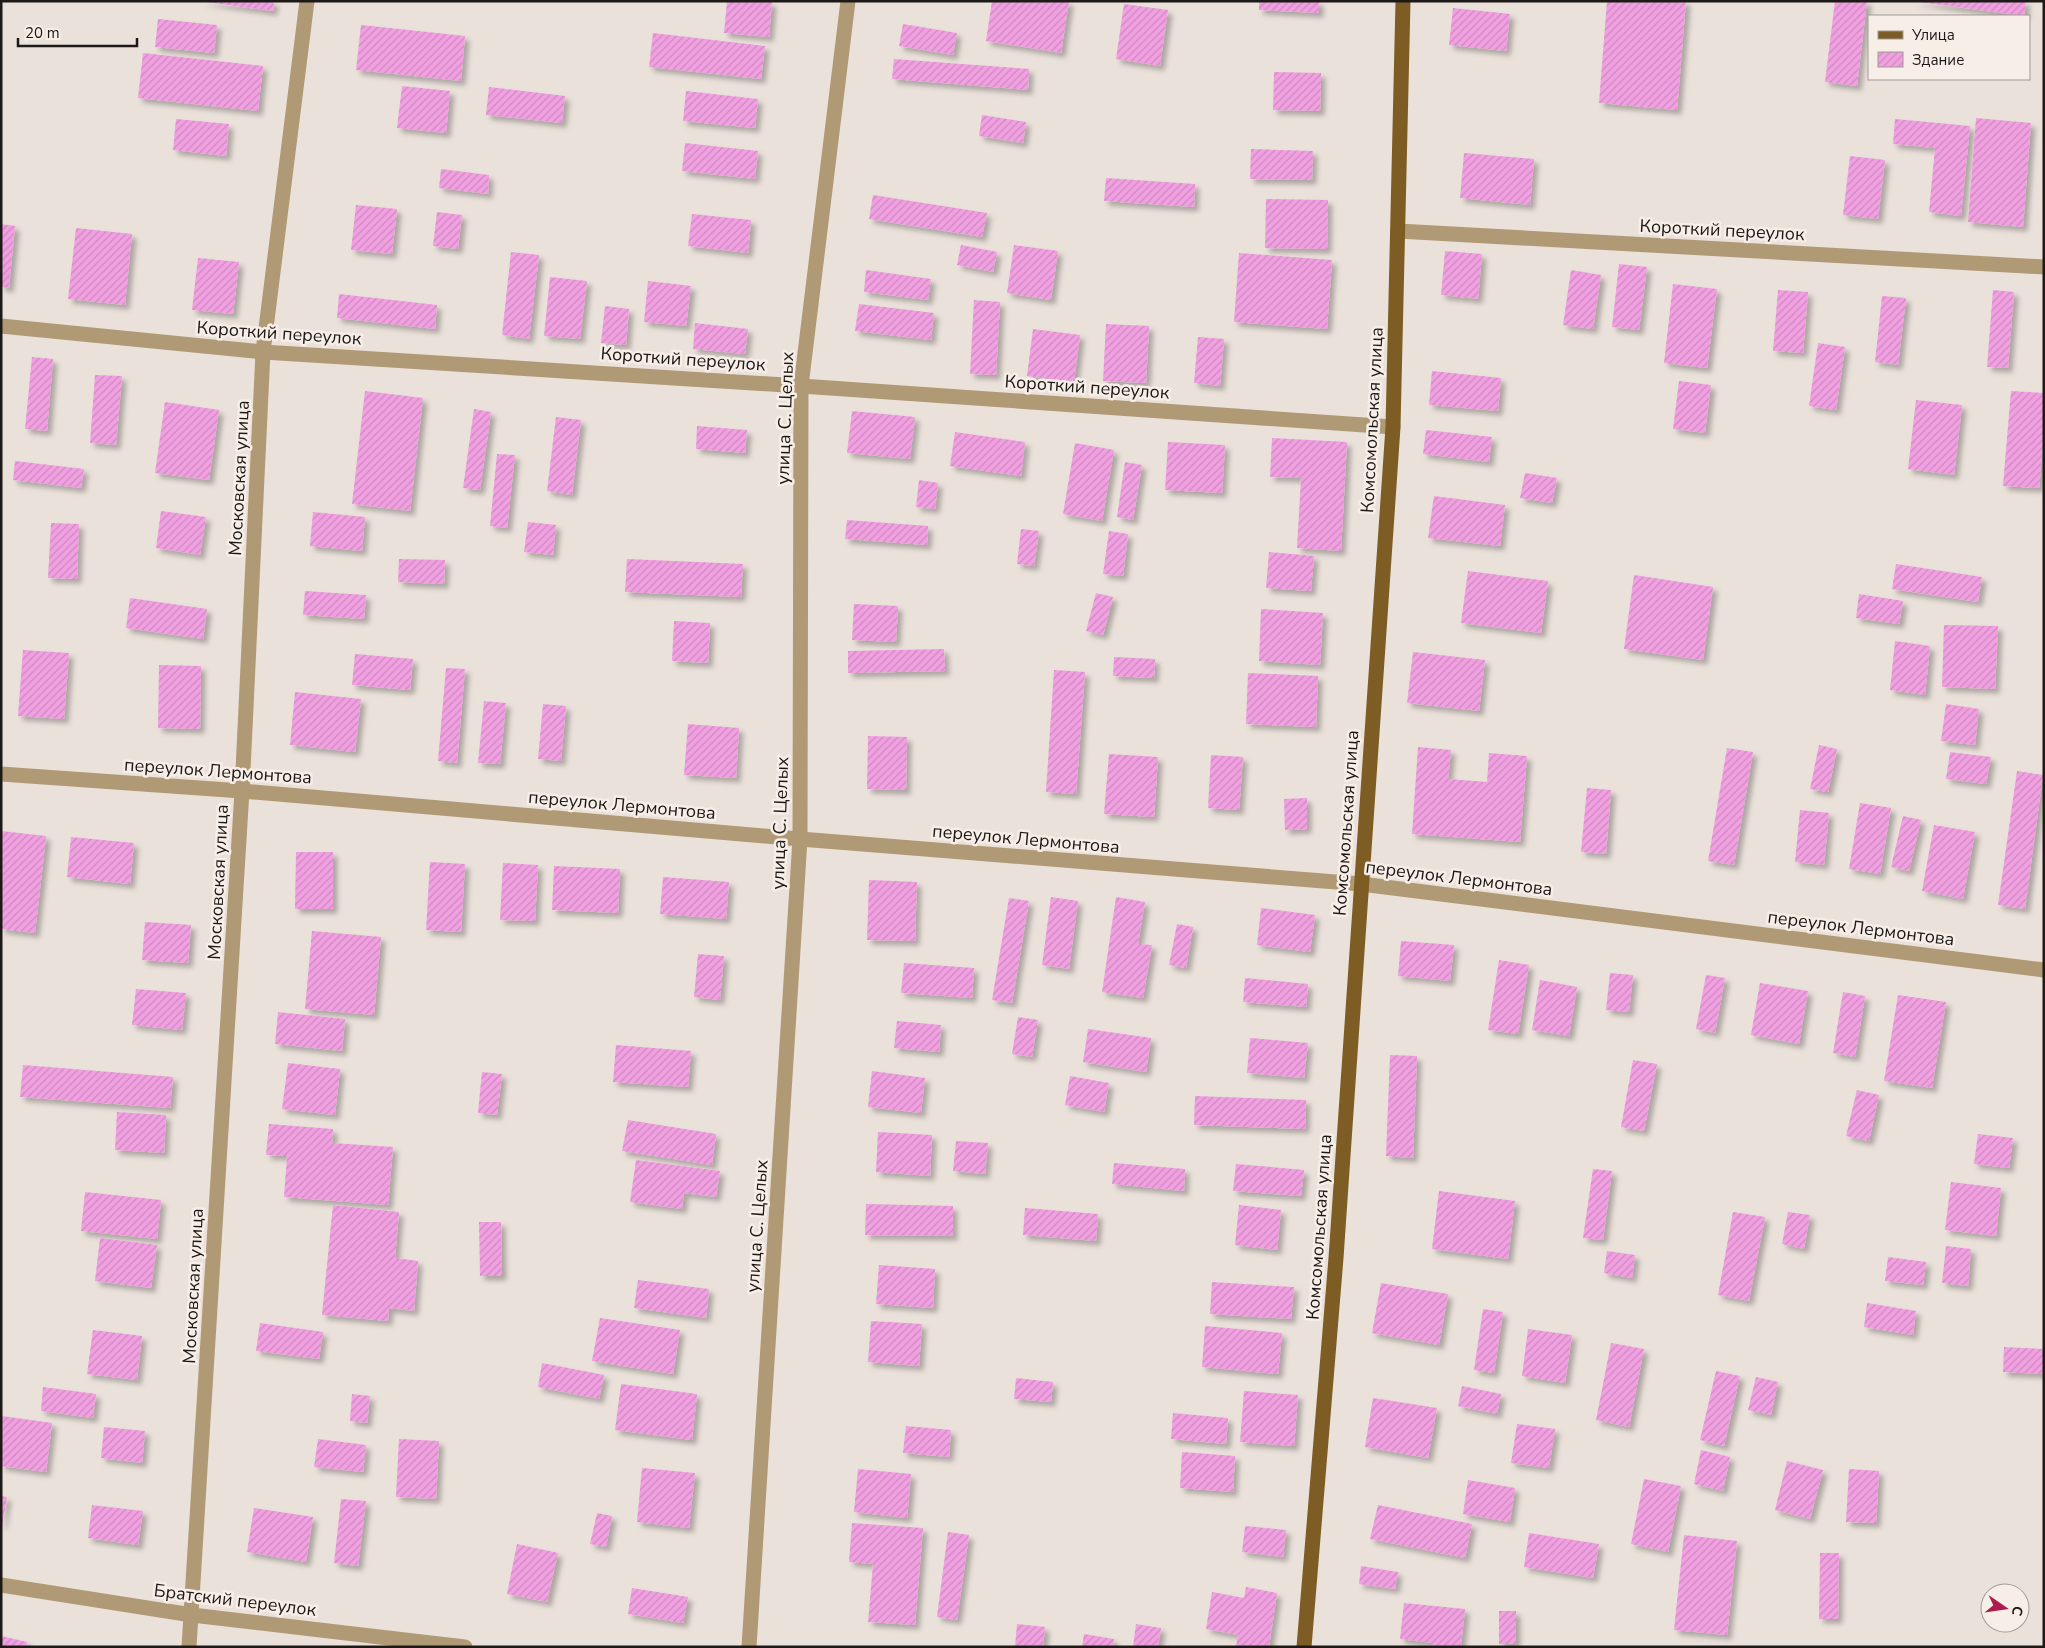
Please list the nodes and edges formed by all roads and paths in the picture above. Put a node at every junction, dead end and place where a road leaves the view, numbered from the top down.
1 (307, 1) edge
2 (848, 1) edge
3 (1402, 1) edge
4 (1398, 232) junction
5 (2044, 267) edge
6 (1, 326) edge
7 (263, 352) junction
8 (801, 386) junction
9 (1393, 427) junction
10 (1, 774) edge
11 (242, 791) junction
12 (800, 839) junction
13 (1361, 884) junction
14 (2044, 970) edge
15 (1, 1585) edge
16 (192, 1615) junction
17 (189, 1647) edge
18 (465, 1647) edge
19 (748, 1647) edge
20 (1304, 1647) edge

1 - 7 street, Московская улица
2 - 8 street, улица С. Целых
3 - 4 main road, Комсомольская улица
4 - 5 street, Короткий переулок
4 - 9 main road, Комсомольская улица
6 - 7 street, Короткий переулок
7 - 8 street, Короткий переулок
7 - 11 street, Московская улица
8 - 9 street, Короткий переулок
8 - 12 street, улица С. Целых
9 - 13 main road, Комсомольская улица
10 - 11 street, переулок Лермонтова
11 - 12 street, переулок Лермонтова
11 - 16 street, Московская улица
12 - 13 street, переулок Лермонтова
12 - 19 street, улица С. Целых
13 - 14 street, переулок Лермонтова
13 - 20 main road, Комсомольская улица
15 - 16 street, Братский переулок
16 - 17 street, Московская улица
16 - 18 street, Братский переулок

